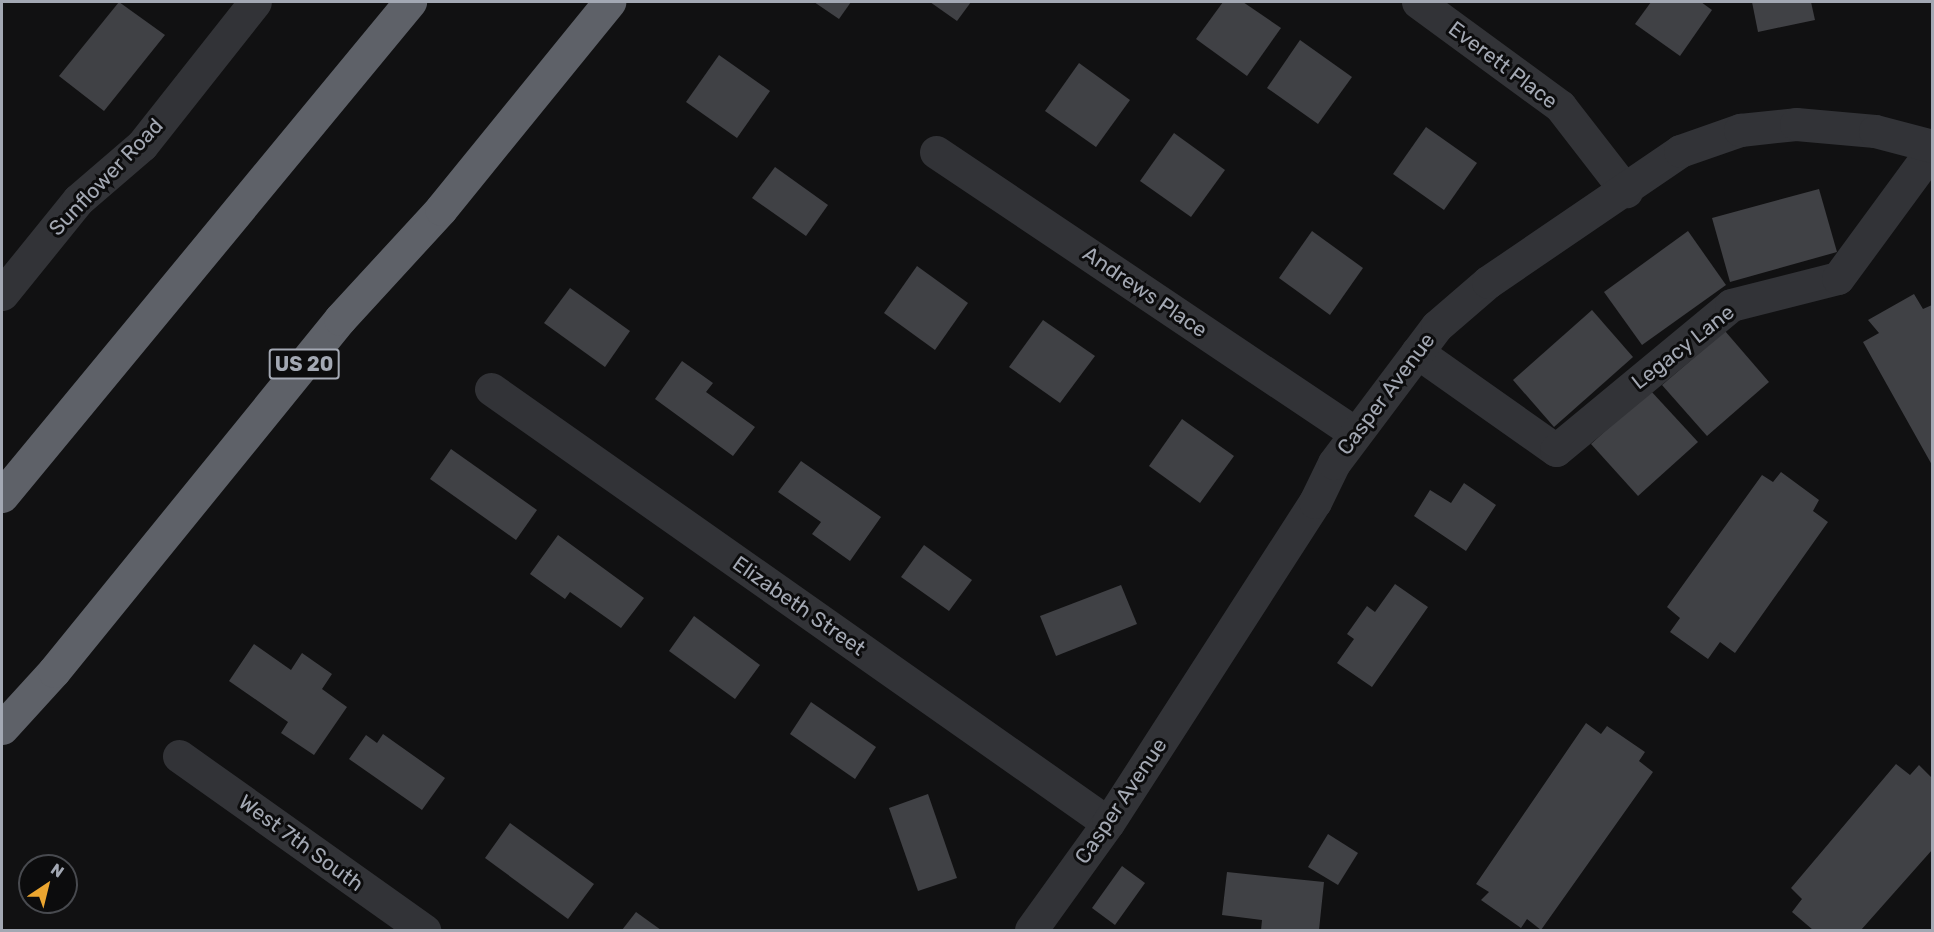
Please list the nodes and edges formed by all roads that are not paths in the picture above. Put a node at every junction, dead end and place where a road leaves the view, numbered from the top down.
1 (255, 2) edge
2 (411, 2) edge
3 (609, 2) edge
4 (1418, 2) edge
5 (1932, 148) edge
6 (936, 152) dead end
7 (1626, 191) junction
8 (2, 294) edge
9 (1417, 352) junction
10 (491, 389) dead end
11 (1355, 433) junction
12 (2, 496) edge
13 (2, 728) edge
14 (178, 756) dead end
15 (1108, 823) junction
16 (424, 930) edge
17 (1031, 930) edge

1 - 8 street, Sunflower Road
2 - 12 highway
3 - 13 highway, US 20
4 - 7 street, Everett Place
5 - 7 street, Casper Avenue
5 - 9 street, Legacy Lane
6 - 11 street, Andrews Place
7 - 9 street, Casper Avenue
9 - 11 street, Casper Avenue
10 - 15 street, Elizabeth Street
11 - 15 street, Casper Avenue
14 - 16 street, West 7th South
15 - 17 street, Casper Avenue

